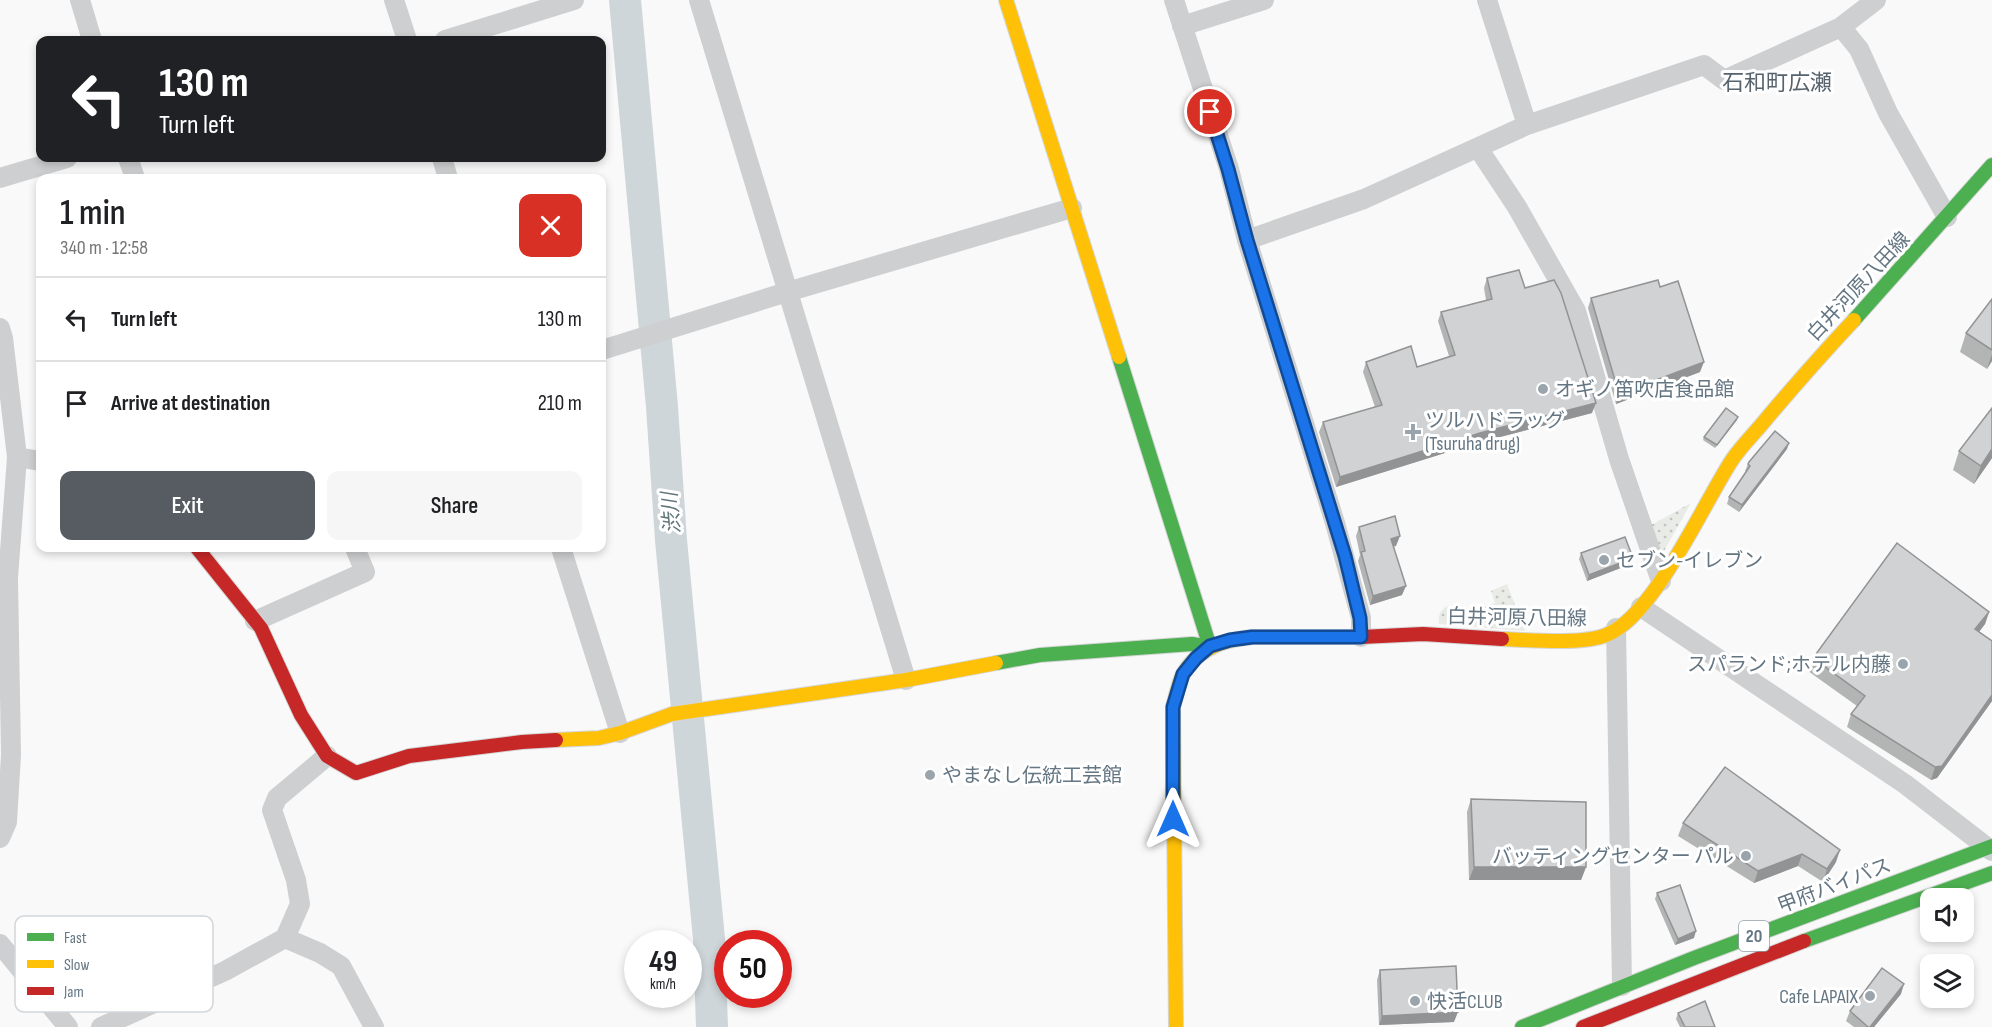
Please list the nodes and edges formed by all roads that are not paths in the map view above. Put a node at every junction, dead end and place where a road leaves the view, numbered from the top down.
1 (80, 0) edge
2 (394, 0) edge
3 (574, 0) edge
4 (699, 0) edge
5 (1006, 0) edge
6 (1174, 0) edge
7 (1264, 0) edge
8 (1487, 0) edge
9 (1876, 0) edge
10 (1182, 26) junction
11 (1841, 27) junction
12 (92, 36) edge
13 (406, 36) edge
14 (458, 36) edge
15 (1527, 125) junction
16 (1478, 148) junction
17 (54, 162) edge
18 (1992, 165) edge
19 (0, 178) edge
20 (1072, 208) junction
21 (1947, 217) junction
22 (1247, 240) junction
23 (787, 292) junction
24 (0, 328) edge
25 (606, 349) edge
26 (17, 457) junction
27 (36, 460) edge
28 (200, 552) edge
29 (357, 552) edge
30 (562, 552) edge
31 (1661, 581) junction
32 (1641, 607) junction
33 (255, 621) junction
34 (1616, 628) junction
35 (1361, 637) junction
36 (1210, 646) junction
37 (906, 680) junction
38 (620, 733) junction
39 (327, 756) junction
40 (0, 838) edge
41 (1991, 848) edge
42 (1992, 873) edge
43 (285, 938) junction
44 (0, 944) edge
45 (15, 962) edge
46 (213, 976) edge
47 (1622, 986) junction
48 (56, 1012) edge
49 (134, 1012) edge
50 (68, 1027) edge
51 (101, 1027) edge
52 (374, 1027) edge
53 (1176, 1027) edge
54 (1522, 1027) edge
55 (1583, 1027) edge

1 - 12 street
2 - 13 street
3 - 14 street
4 - 23 street
5 - 20 main road
6 - 10 street
7 - 10 street
8 - 15 street
9 - 11 street
10 - 22 street
11 - 15 street
11 - 21 street
15 - 16 street
16 - 22 street
16 - 31 street
17 - 19 street
18 - 21 main road, 白井河原八田線
20 - 23 street
20 - 36 main road
21 - 31 main road, 白井河原八田線
22 - 35 street
23 - 25 street
23 - 37 street
24 - 26 street
26 - 27 street
26 - 40 street
28 - 33 main road
29 - 33 street
30 - 38 street
31 - 32 main road, 白井河原八田線
32 - 34 main road, 白井河原八田線
32 - 41 street
33 - 39 main road
34 - 35 main road, 白井河原八田線
34 - 47 street
35 - 36 main road, 白井河原八田線
36 - 37 main road
36 - 53 main road
37 - 38 main road
38 - 39 main road
39 - 43 street
41 - 47 main road, 甲府バイパス / 20
42 - 55 main road, 20
43 - 46 street
43 - 52 street
44 - 45 street
47 - 54 main road, 甲府バイパス / 20
48 - 50 street
49 - 51 street

